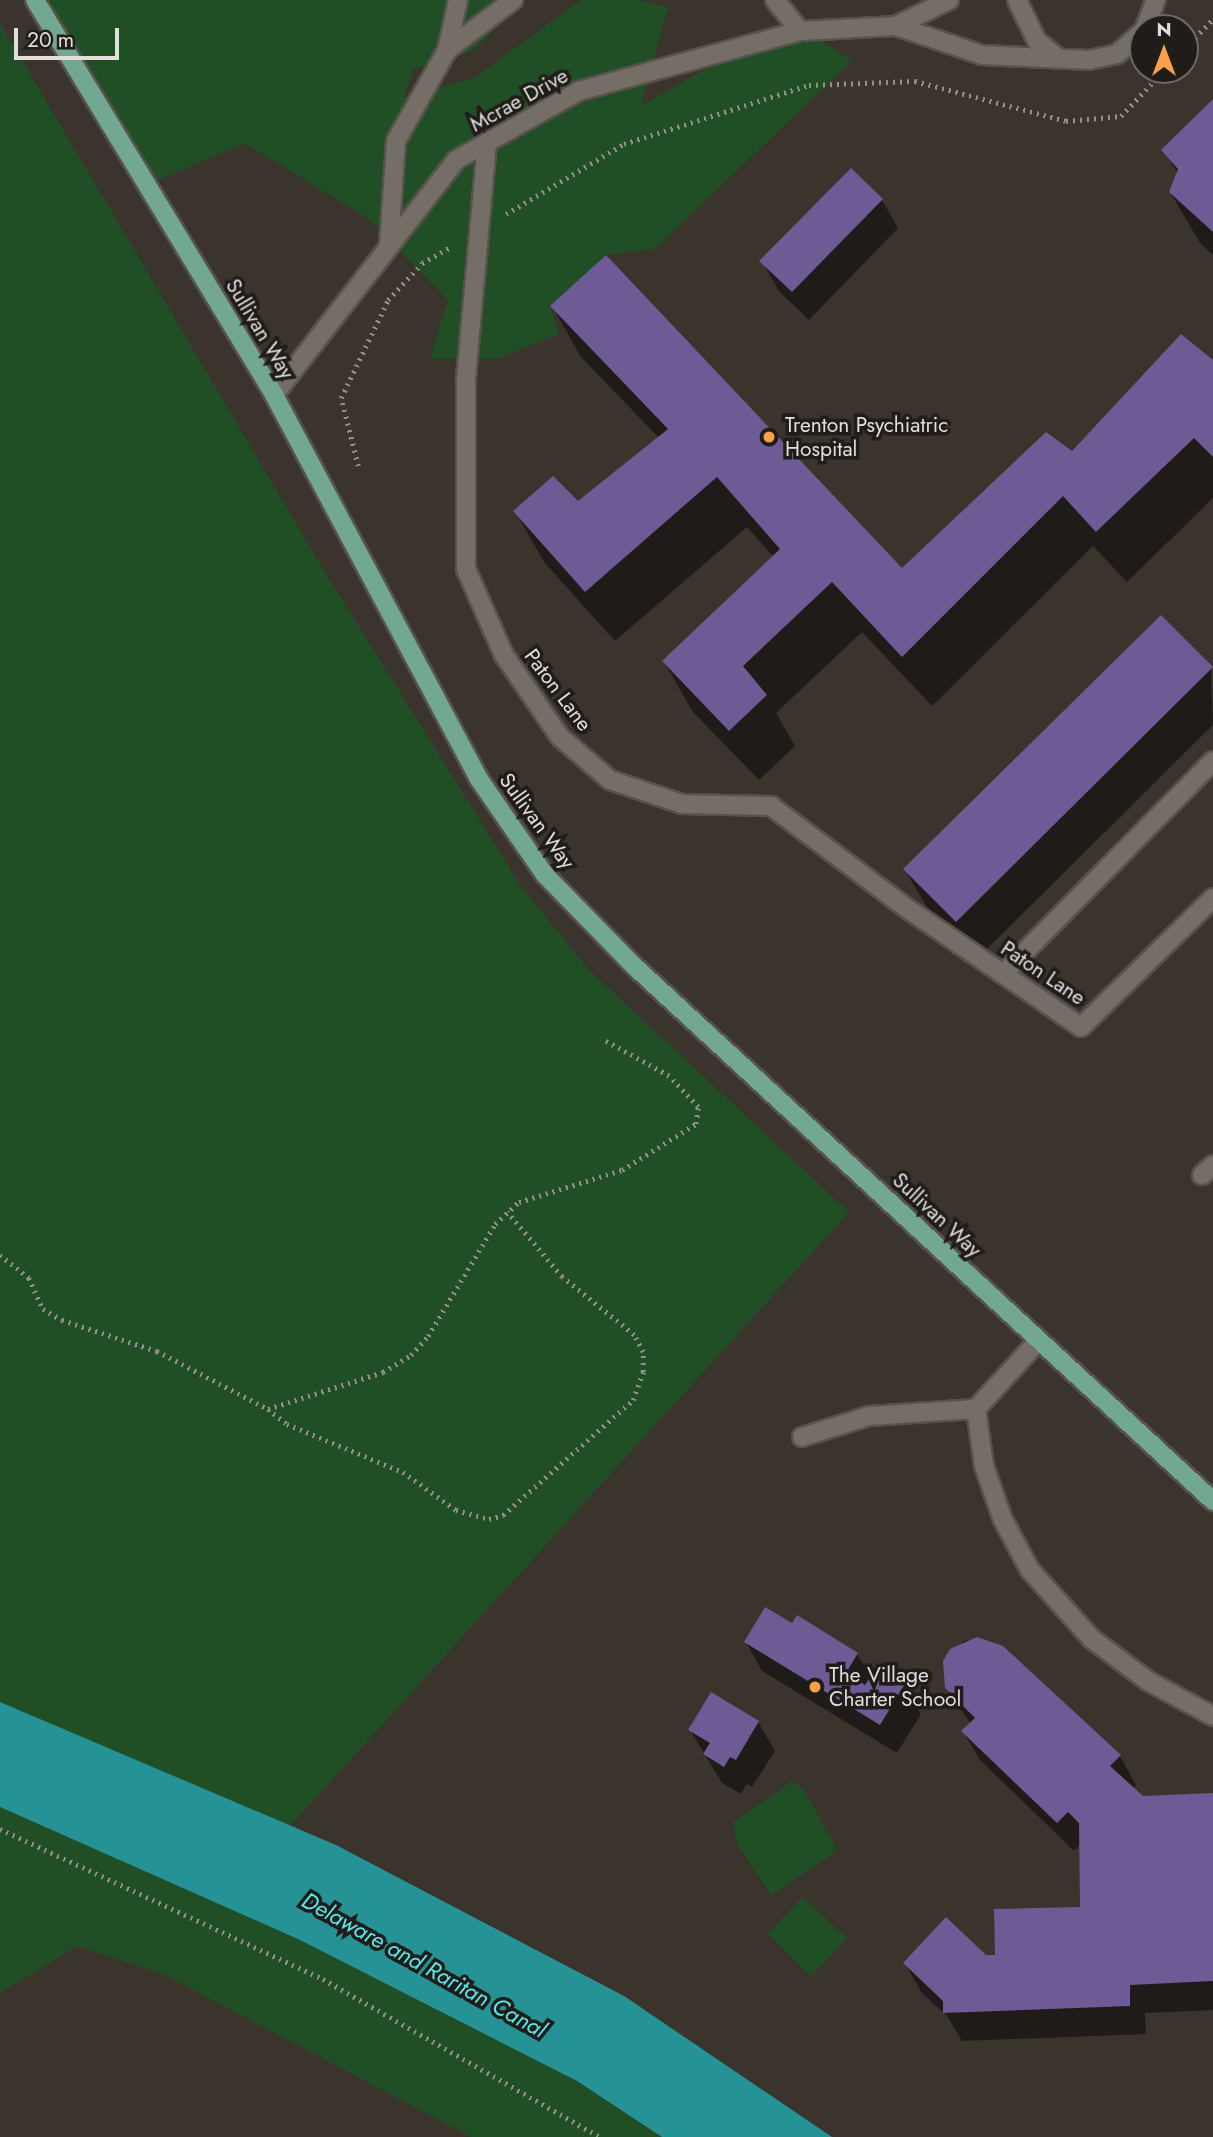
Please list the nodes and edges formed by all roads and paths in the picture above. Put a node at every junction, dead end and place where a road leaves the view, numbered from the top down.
1 (35, 0) edge
2 (458, 0) edge
3 (513, 0) edge
4 (775, 0) edge
5 (949, 0) edge
6 (1017, 0) edge
7 (1213, 19) edge
8 (896, 26) junction
9 (800, 31) junction
10 (1199, 34) edge
11 (1129, 43) edge
12 (447, 50) junction
13 (1058, 58) junction
14 (1151, 84) edge
15 (487, 142) junction
16 (480, 230) junction
17 (389, 244) junction
18 (274, 396) junction
19 (358, 466) dead end
20 (1213, 761) edge
21 (1213, 898) edge
22 (1003, 974) junction
23 (602, 1039) dead end
24 (507, 1212) junction
25 (0, 1255) edge
26 (1039, 1340) junction
27 (268, 1409) junction
28 (976, 1409) junction
29 (802, 1437) dead end
30 (1213, 1502) edge
31 (1213, 1716) edge
32 (0, 1829) edge
33 (600, 2137) edge

1 - 18 main road, Sullivan Way
2 - 12 lane
3 - 12 lane
4 - 9 lane
5 - 8 lane, Mcrae Drive
6 - 13 lane
7 - 10 path
8 - 9 lane, Mcrae Drive
8 - 13 lane, Mcrae Drive
9 - 15 lane, Mcrae Drive
11 - 13 lane, Mcrae Drive
12 - 17 lane
14 - 16 path
15 - 16 lane, Paton Lane
15 - 17 lane, Mcrae Drive
16 - 19 path
16 - 22 lane, Paton Lane
17 - 18 lane, Mcrae Drive
18 - 26 main road, Sullivan Way
20 - 22 lane
21 - 22 lane, Paton Lane
23 - 24 path
24 - 27 path
24 - 27 path
25 - 27 path
26 - 28 lane
26 - 30 main road, Sullivan Way
28 - 29 lane
28 - 31 lane
32 - 33 path

